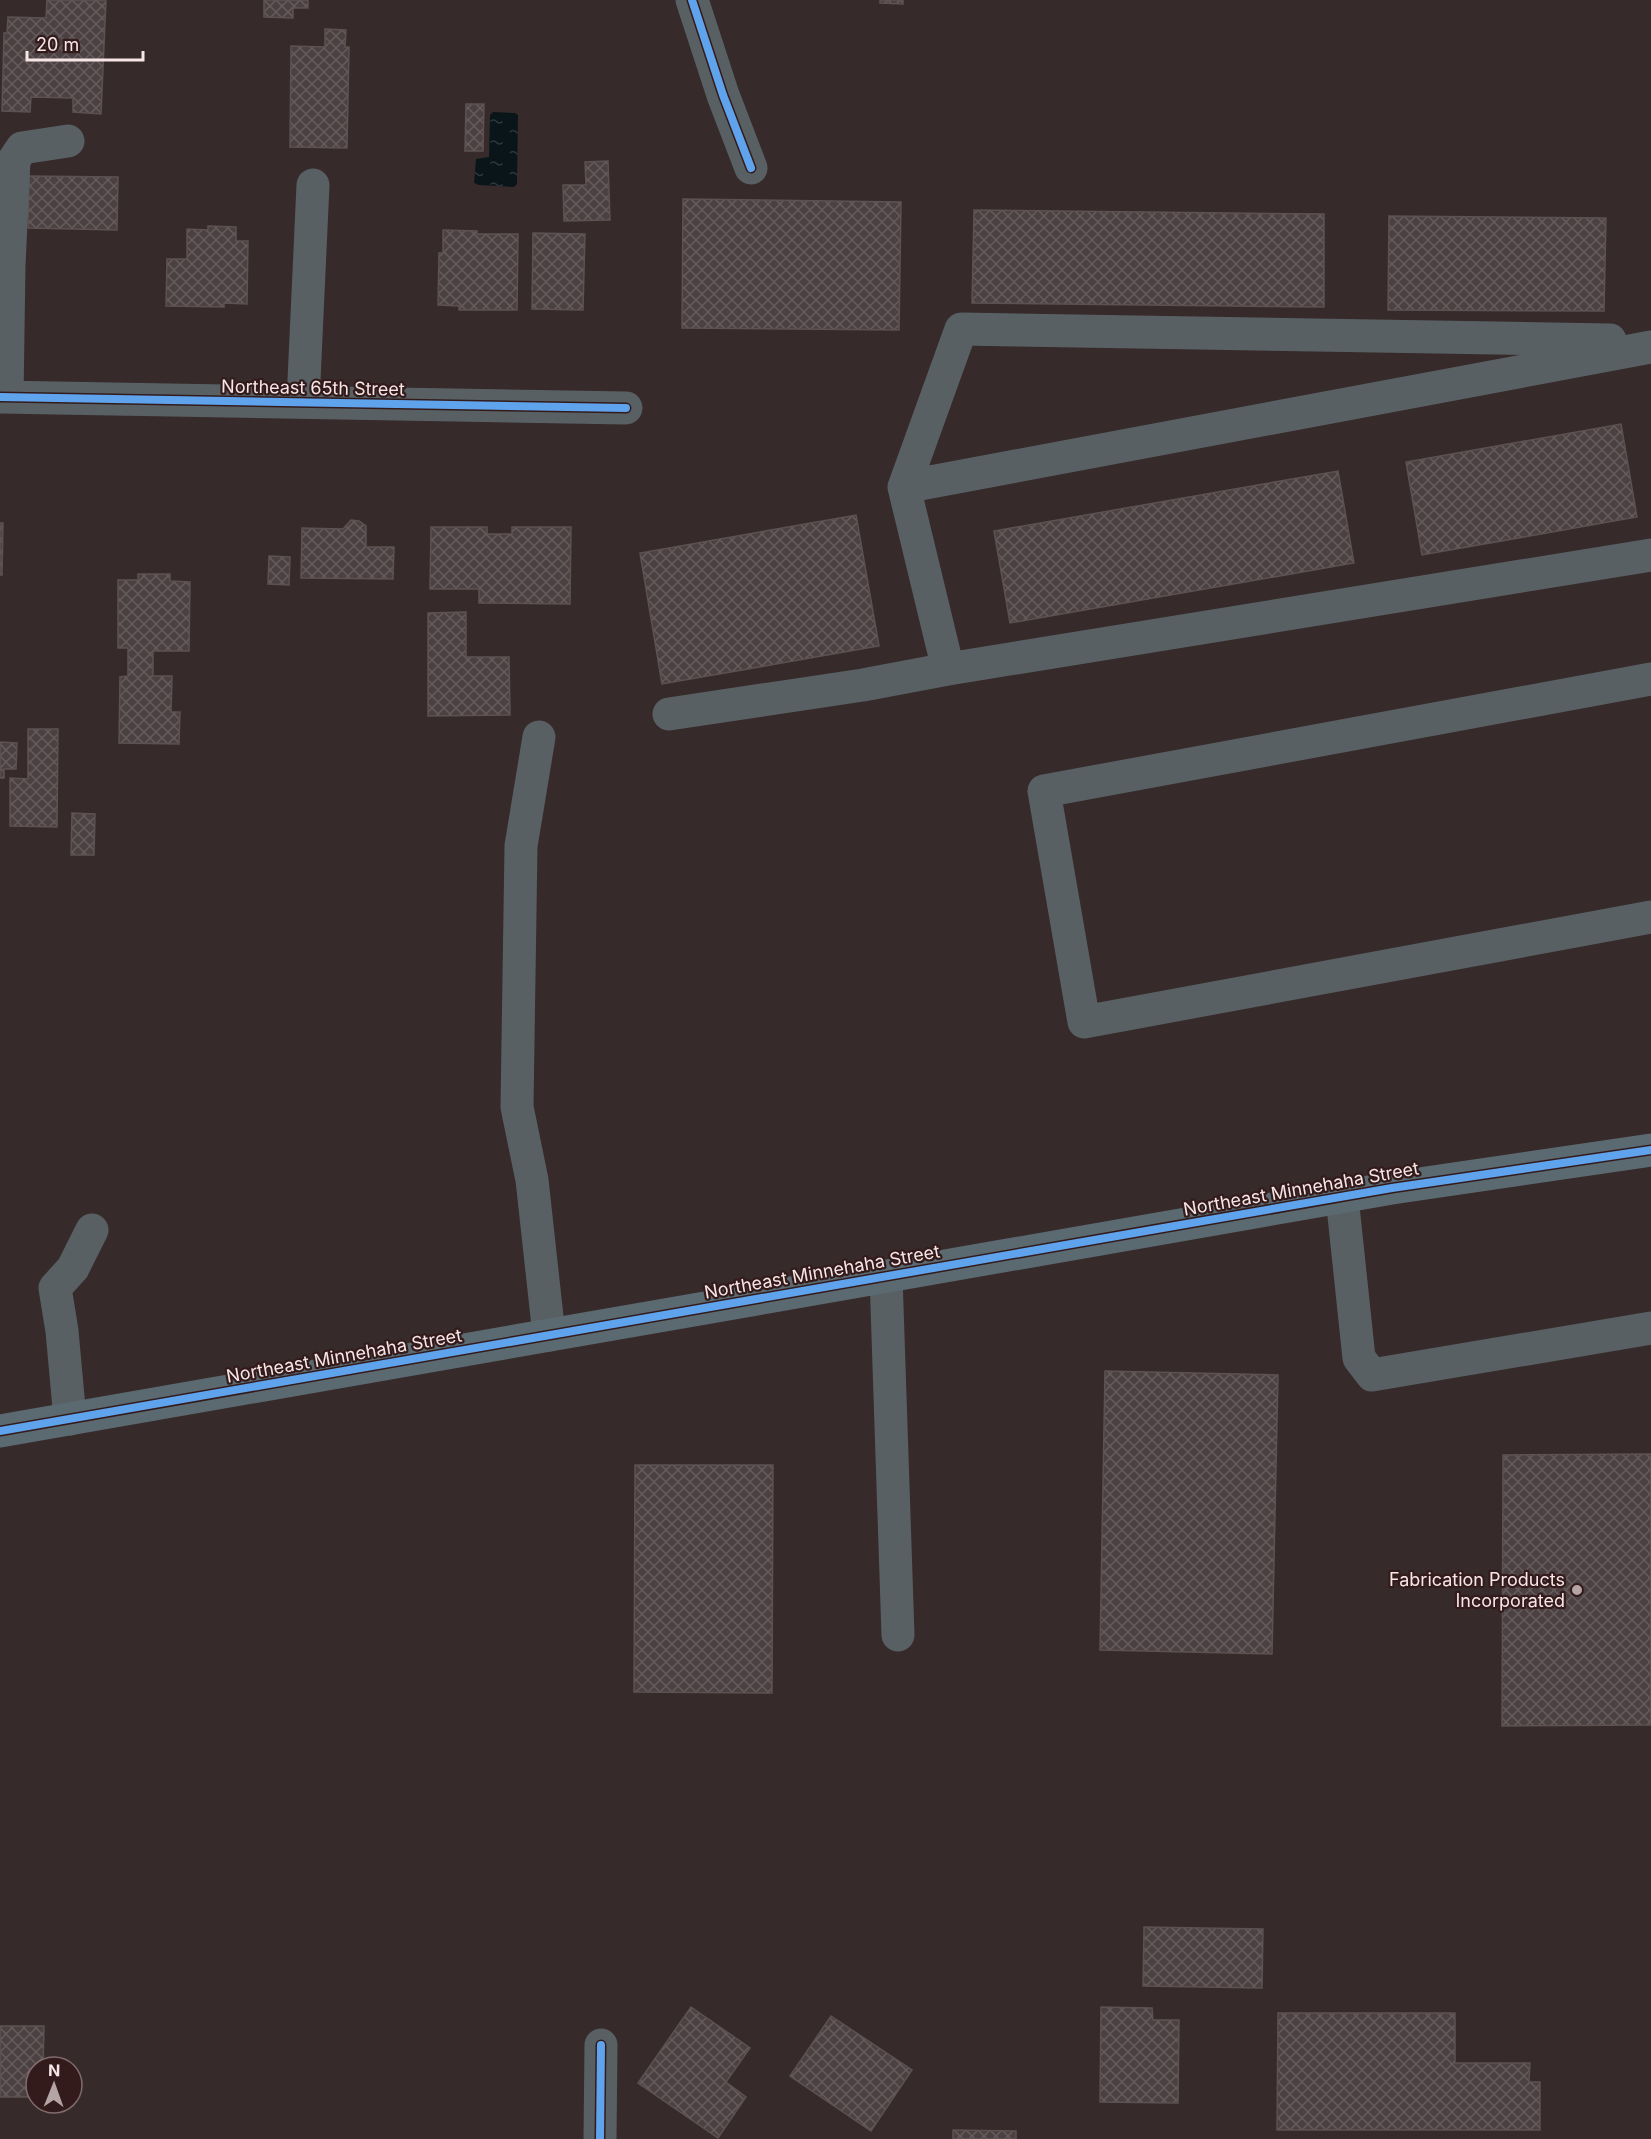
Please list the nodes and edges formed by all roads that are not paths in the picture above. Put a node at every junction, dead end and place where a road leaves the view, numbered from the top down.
1 (692, 0) edge
2 (68, 141) dead end
3 (751, 168) dead end
4 (313, 185) dead end
5 (1651, 340) edge
6 (1651, 347) edge
7 (3, 397) edge
8 (303, 402) junction
9 (626, 408) dead end
10 (904, 487) junction
11 (1651, 555) edge
12 (948, 669) junction
13 (1651, 679) edge
14 (669, 714) dead end
15 (539, 737) dead end
16 (1651, 917) edge
17 (1651, 1150) edge
18 (1342, 1197) junction
19 (92, 1230) dead end
20 (886, 1276) junction
21 (1651, 1328) edge
22 (549, 1335) junction
23 (70, 1419) junction
24 (0, 1431) edge
25 (898, 1635) dead end
26 (601, 2045) dead end
27 (600, 2139) edge

1 - 3 street
2 - 7 street
4 - 8 street
5 - 10 street
6 - 10 street
7 - 8 street, Northeast 65th Street
8 - 9 street, Northeast 65th Street
10 - 12 street
11 - 12 street
12 - 14 street
13 - 16 street
15 - 22 street
17 - 18 main road, Northeast Minnehaha Street
18 - 20 main road, Northeast Minnehaha Street
18 - 21 street
19 - 23 street
20 - 22 main road, Northeast Minnehaha Street
20 - 25 street
22 - 23 main road, Northeast Minnehaha Street
23 - 24 main road, Northeast Minnehaha Street
26 - 27 street

